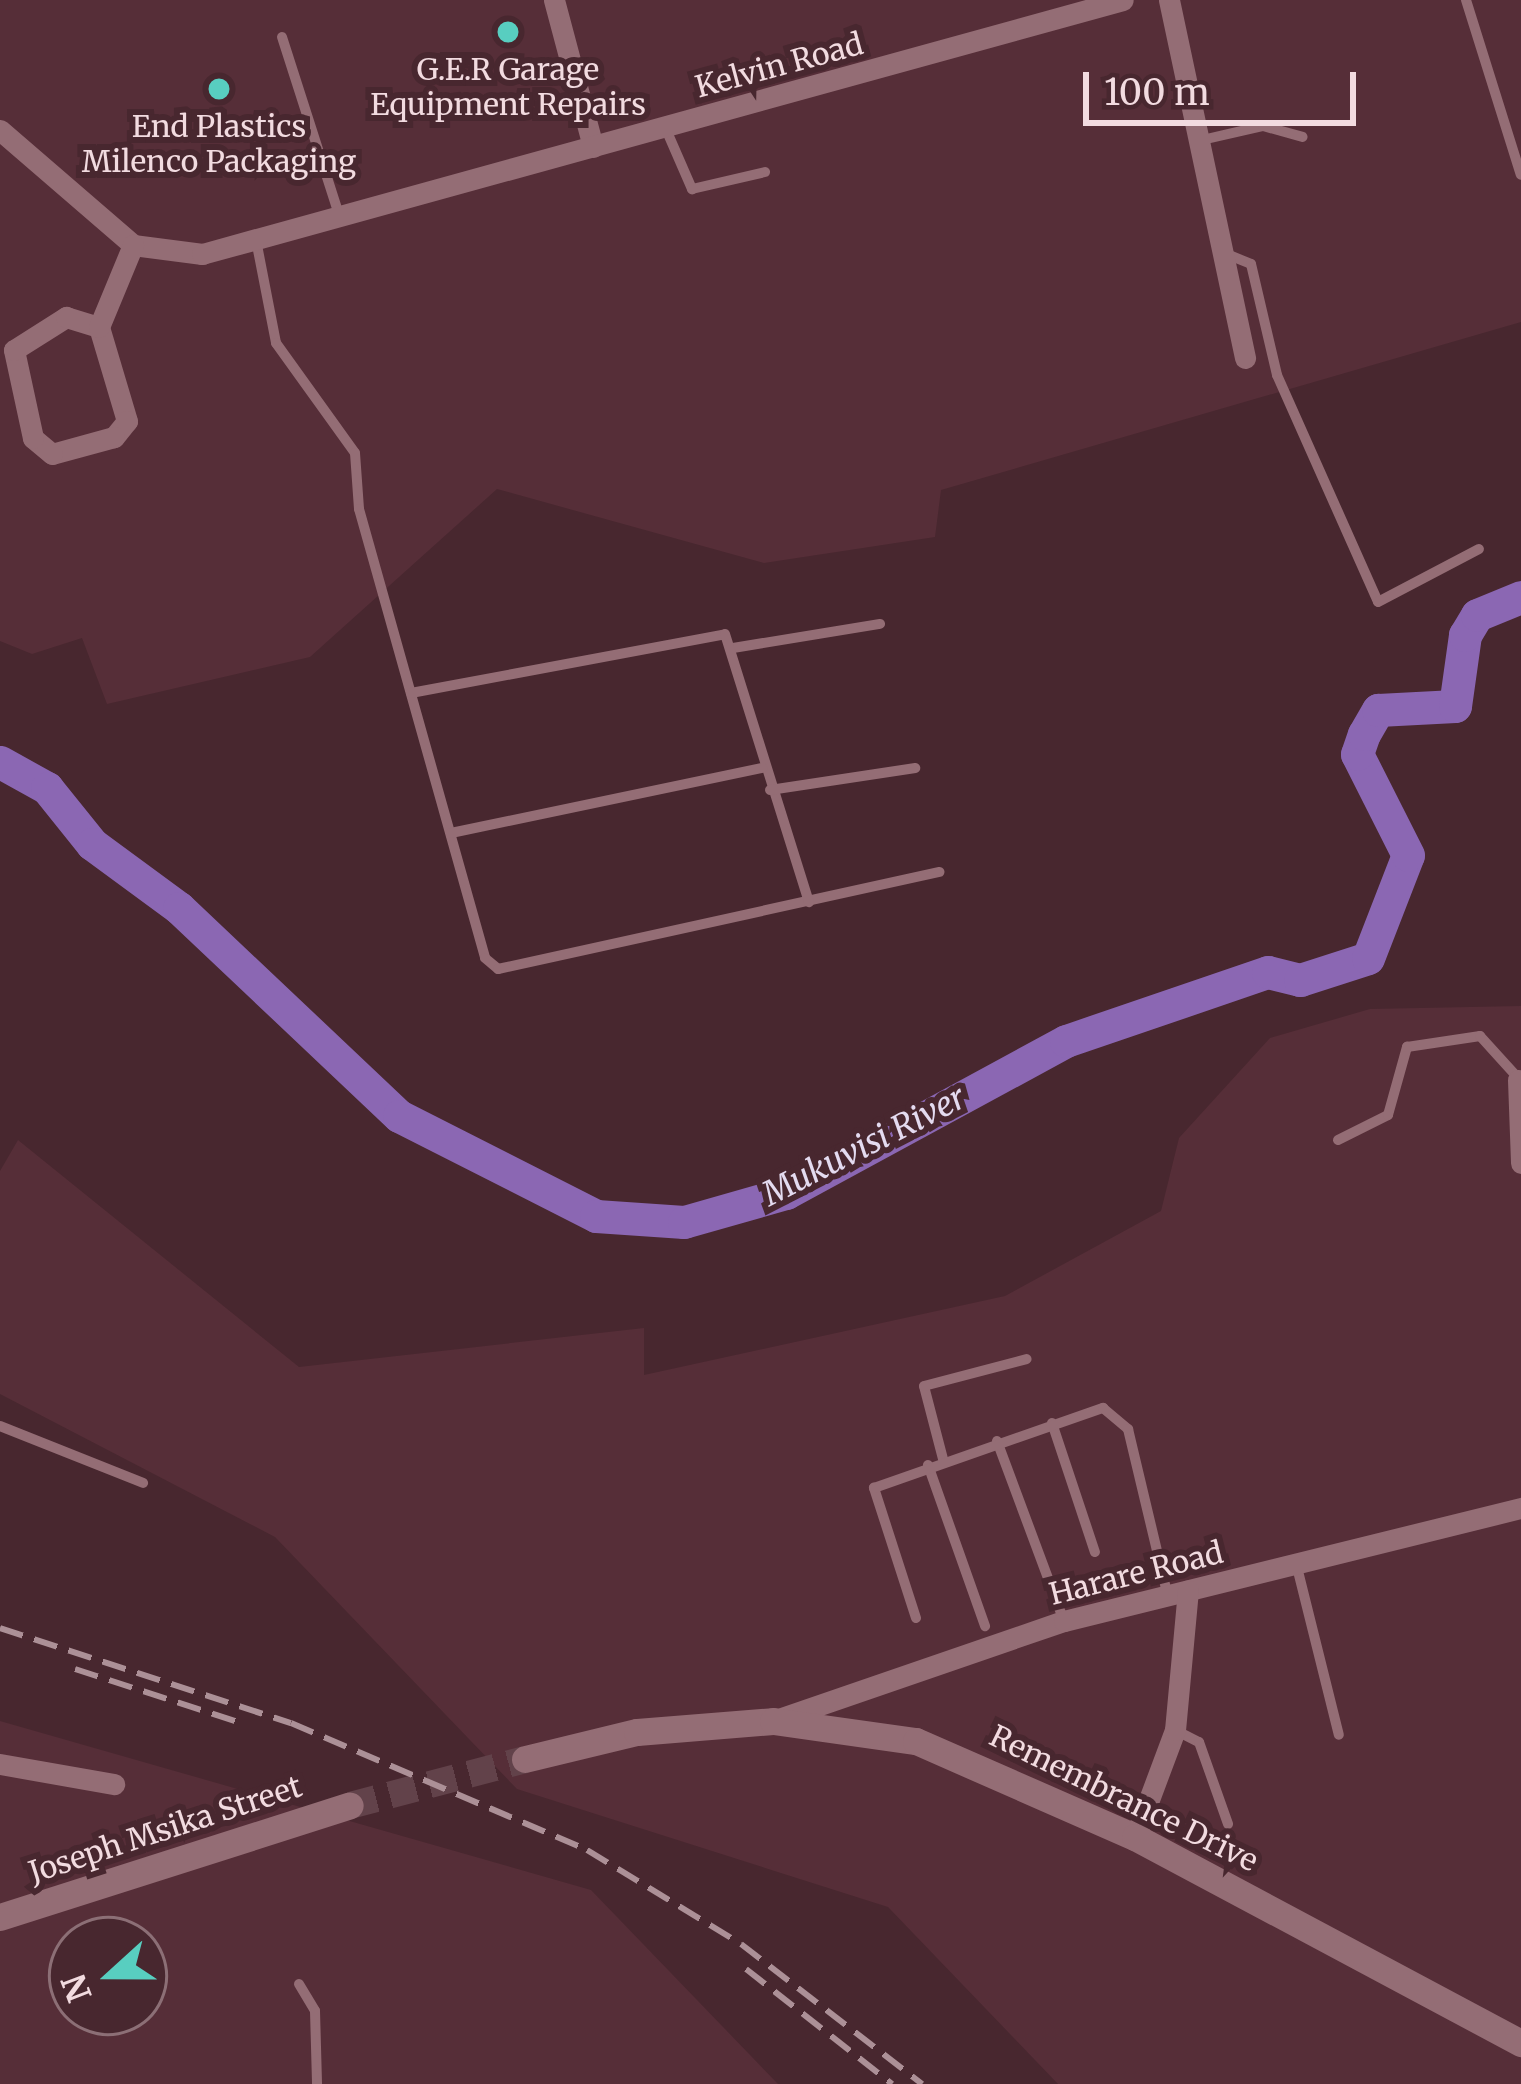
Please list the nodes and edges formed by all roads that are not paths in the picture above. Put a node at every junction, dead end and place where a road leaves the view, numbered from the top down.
1 (554, 0) edge
2 (1123, 0) edge
3 (1169, 0) edge
4 (1466, 0) edge
5 (282, 37) dead end
6 (665, 127) junction
7 (0, 130) edge
8 (1303, 137) dead end
9 (1202, 140) junction
10 (593, 147) junction
11 (765, 172) dead end
12 (1521, 175) edge
13 (340, 221) junction
14 (133, 245) junction
15 (257, 245) junction
16 (1224, 253) junction
17 (99, 327) junction
18 (1245, 358) dead end
19 (1479, 549) dead end
20 (880, 624) dead end
21 (733, 648) junction
22 (411, 693) junction
23 (762, 768) junction
24 (915, 768) dead end
25 (770, 790) junction
26 (451, 833) junction
27 (939, 872) dead end
28 (809, 902) junction
29 (1519, 1078) edge
30 (1338, 1140) dead end
31 (1521, 1163) edge
32 (1027, 1359) dead end
33 (1052, 1423) junction
34 (0, 1426) edge
35 (997, 1441) junction
36 (943, 1460) junction
37 (928, 1465) junction
38 (143, 1483) dead end
39 (1521, 1508) edge
40 (1095, 1552) dead end
41 (1296, 1563) junction
42 (1178, 1594) junction
43 (916, 1618) dead end
44 (1064, 1621) junction
45 (985, 1626) dead end
46 (773, 1721) junction
47 (1175, 1730) junction
48 (1339, 1735) dead end
49 (525, 1759) tunnel mouth
50 (0, 1764) edge
51 (114, 1784) dead end
52 (350, 1805) tunnel mouth
53 (1228, 1824) dead end
54 (1136, 1837) junction
55 (0, 1917) edge
56 (299, 1984) dead end
57 (1521, 2043) edge
58 (317, 2084) edge

1 - 10 street
2 - 6 street, Kelvin Road
3 - 9 street
4 - 12 lane
5 - 13 lane
6 - 10 street, Kelvin Road
6 - 11 lane
7 - 14 street
8 - 9 lane
9 - 16 street
10 - 13 street, Kelvin Road
13 - 15 street, Kelvin Road
14 - 15 street, Kelvin Road
14 - 17 street
15 - 22 lane
16 - 18 street
16 - 19 lane
17 - 17 street
20 - 21 lane
21 - 22 lane
21 - 23 lane
22 - 26 lane
23 - 25 lane
23 - 26 lane
24 - 25 lane
25 - 28 lane
26 - 28 lane
27 - 28 lane
29 - 30 lane
29 - 31 street
32 - 36 lane
33 - 35 lane
33 - 40 lane
33 - 42 lane
34 - 38 lane
35 - 36 lane
35 - 44 lane
36 - 37 lane
37 - 43 lane
37 - 45 lane
39 - 41 street, Harare Road
41 - 42 street, Harare Road
41 - 48 lane
42 - 44 street, Harare Road
42 - 47 street
44 - 46 street, Harare Road
46 - 49 street, Remembrance Drive
46 - 54 street, Remembrance Drive
47 - 53 lane
47 - 54 street
50 - 51 street
52 - 55 street, Joseph Msika Street
54 - 57 street, Remembrance Drive
56 - 58 lane

